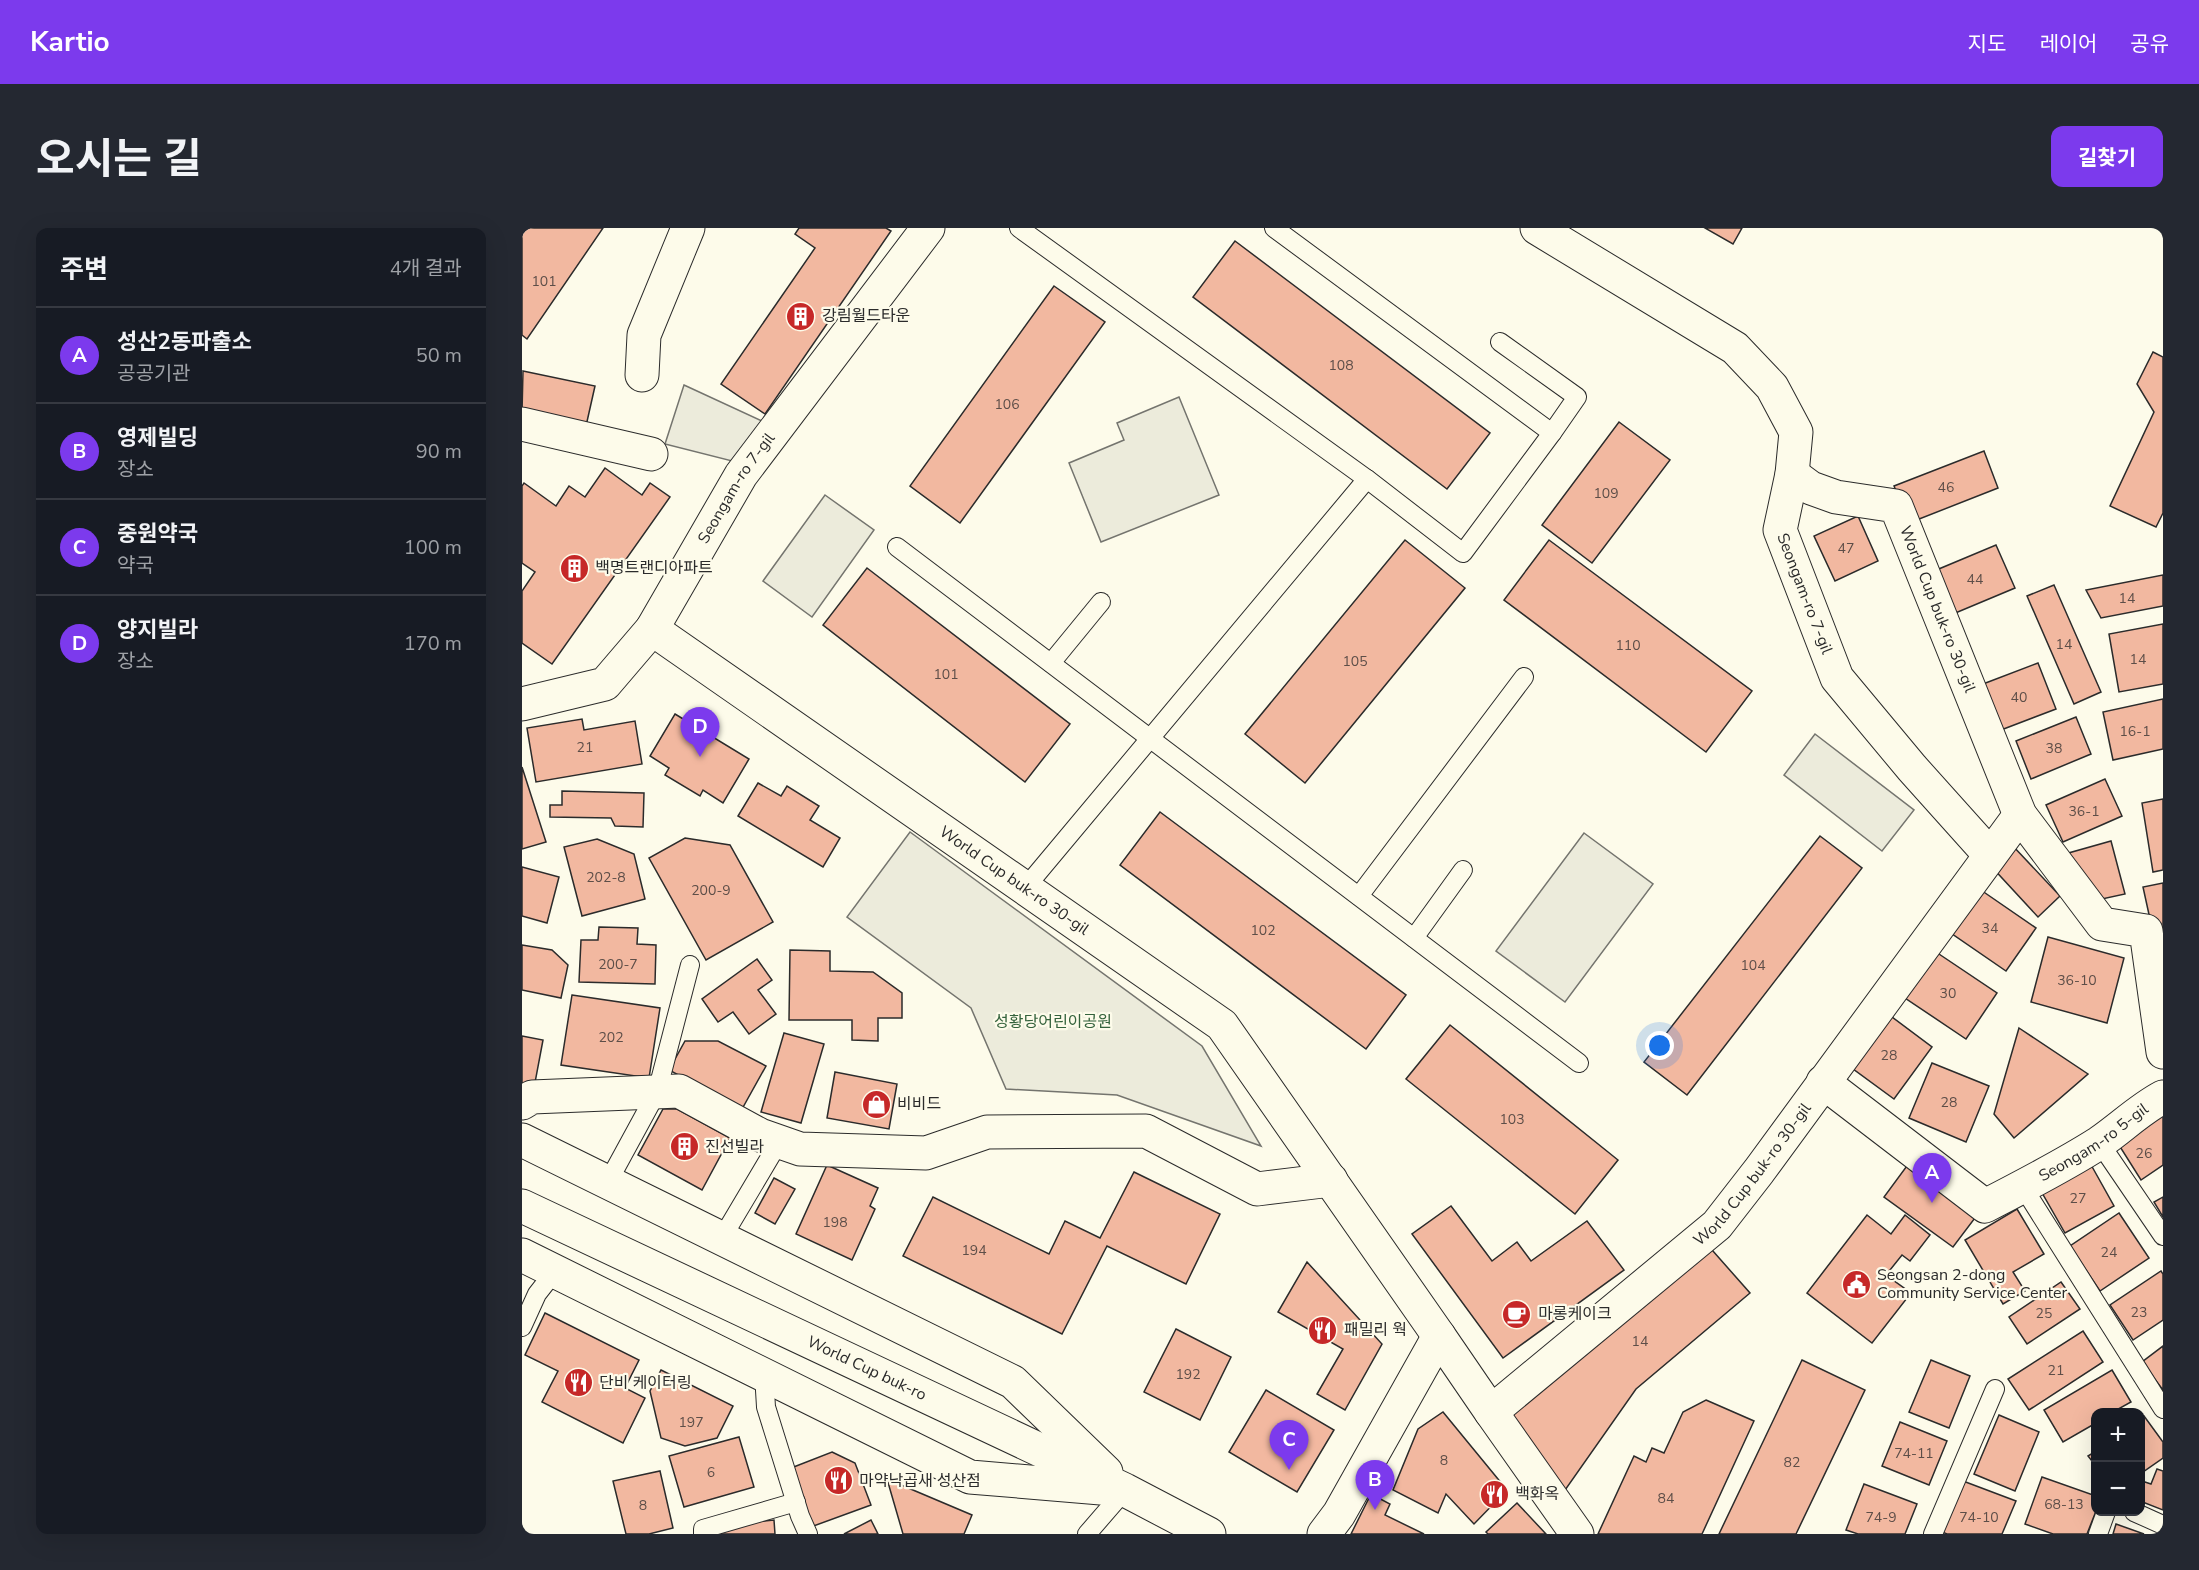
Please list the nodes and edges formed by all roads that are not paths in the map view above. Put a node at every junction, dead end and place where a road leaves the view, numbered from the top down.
1 (688, 228) edge
2 (927, 228) edge
3 (1018, 228) edge
4 (1274, 228) edge
5 (1537, 228) edge
6 (1500, 342) dead end
7 (642, 375) dead end
8 (522, 424) edge
9 (1552, 433) junction
10 (651, 454) dead end
11 (1792, 474) junction
12 (1367, 479) junction
13 (897, 547) dead end
14 (1101, 602) dead end
15 (652, 629) junction
16 (1051, 663) junction
17 (1524, 677) dead end
18 (530, 695) edge
19 (1151, 738) junction
20 (2020, 814) junction
21 (1990, 855) junction
22 (1463, 870) dead end
23 (1025, 888) junction
24 (1359, 896) junction
25 (1414, 938) junction
26 (690, 965) dead end
27 (2163, 1053) edge
28 (1579, 1063) dead end
29 (1823, 1082) junction
30 (657, 1092) junction
31 (2163, 1096) edge
32 (522, 1103) edge
33 (522, 1140) edge
34 (779, 1142) junction
35 (2099, 1142) junction
36 (1330, 1180) junction
37 (608, 1182) junction
38 (2023, 1187) junction
39 (522, 1206) edge
40 (2163, 1236) edge
41 (722, 1238) junction
42 (522, 1255) edge
43 (555, 1271) junction
44 (522, 1327) edge
45 (1439, 1336) junction
46 (764, 1374) junction
47 (1995, 1389) dead end
48 (2163, 1409) edge
49 (1491, 1412) junction
50 (1125, 1490) junction
51 (796, 1502) junction
52 (2105, 1516) edge
53 (2142, 1516) edge
54 (2163, 1525) edge
55 (703, 1534) edge
56 (808, 1534) edge
57 (1087, 1534) edge
58 (1209, 1534) edge
59 (1324, 1534) edge
60 (1577, 1534) edge
61 (1933, 1534) edge
62 (2098, 1534) edge

1 - 7 street
2 - 15 street, Seongam-ro 7-gil
3 - 12 lane
4 - 9 lane
5 - 11 street, Seongam-ro 7-gil
6 - 9 lane
8 - 10 street
9 - 12 lane
11 - 20 street, World Cup buk-ro 30-gil
11 - 21 street, Seongam-ro 7-gil
12 - 19 lane
13 - 16 lane
14 - 16 lane
15 - 18 street, Seongam-ro 7-gil
15 - 23 street, World Cup buk-ro 30-gil
16 - 19 lane
17 - 24 lane
19 - 23 lane
19 - 24 lane
20 - 21 street, World Cup buk-ro 30-gil
20 - 27 street, World Cup buk-ro 30-gil
21 - 29 street, World Cup buk-ro 30-gil
22 - 25 lane
23 - 36 street, World Cup buk-ro 30-gil
24 - 25 lane
25 - 28 lane
26 - 30 lane
29 - 38 street, Seongam-ro 5-gil
29 - 49 street, World Cup buk-ro 30-gil
30 - 32 street
30 - 34 street
30 - 37 lane
31 - 35 street, Seongam-ro 5-gil
33 - 37 street
34 - 36 street
34 - 41 lane
35 - 38 street, Seongam-ro 5-gil
35 - 40 lane
36 - 45 street, World Cup buk-ro 30-gil
37 - 41 street
38 - 48 lane
39 - 50 street, World Cup buk-ro
41 - 50 street
42 - 43 street
43 - 44 lane
43 - 46 street
45 - 49 street, World Cup buk-ro 30-gil
45 - 59 street
46 - 50 street
46 - 51 lane
47 - 61 lane
49 - 60 street
50 - 57 lane
50 - 58 street, World Cup buk-ro
51 - 55 lane
51 - 56 lane
52 - 62 lane
53 - 54 lane

